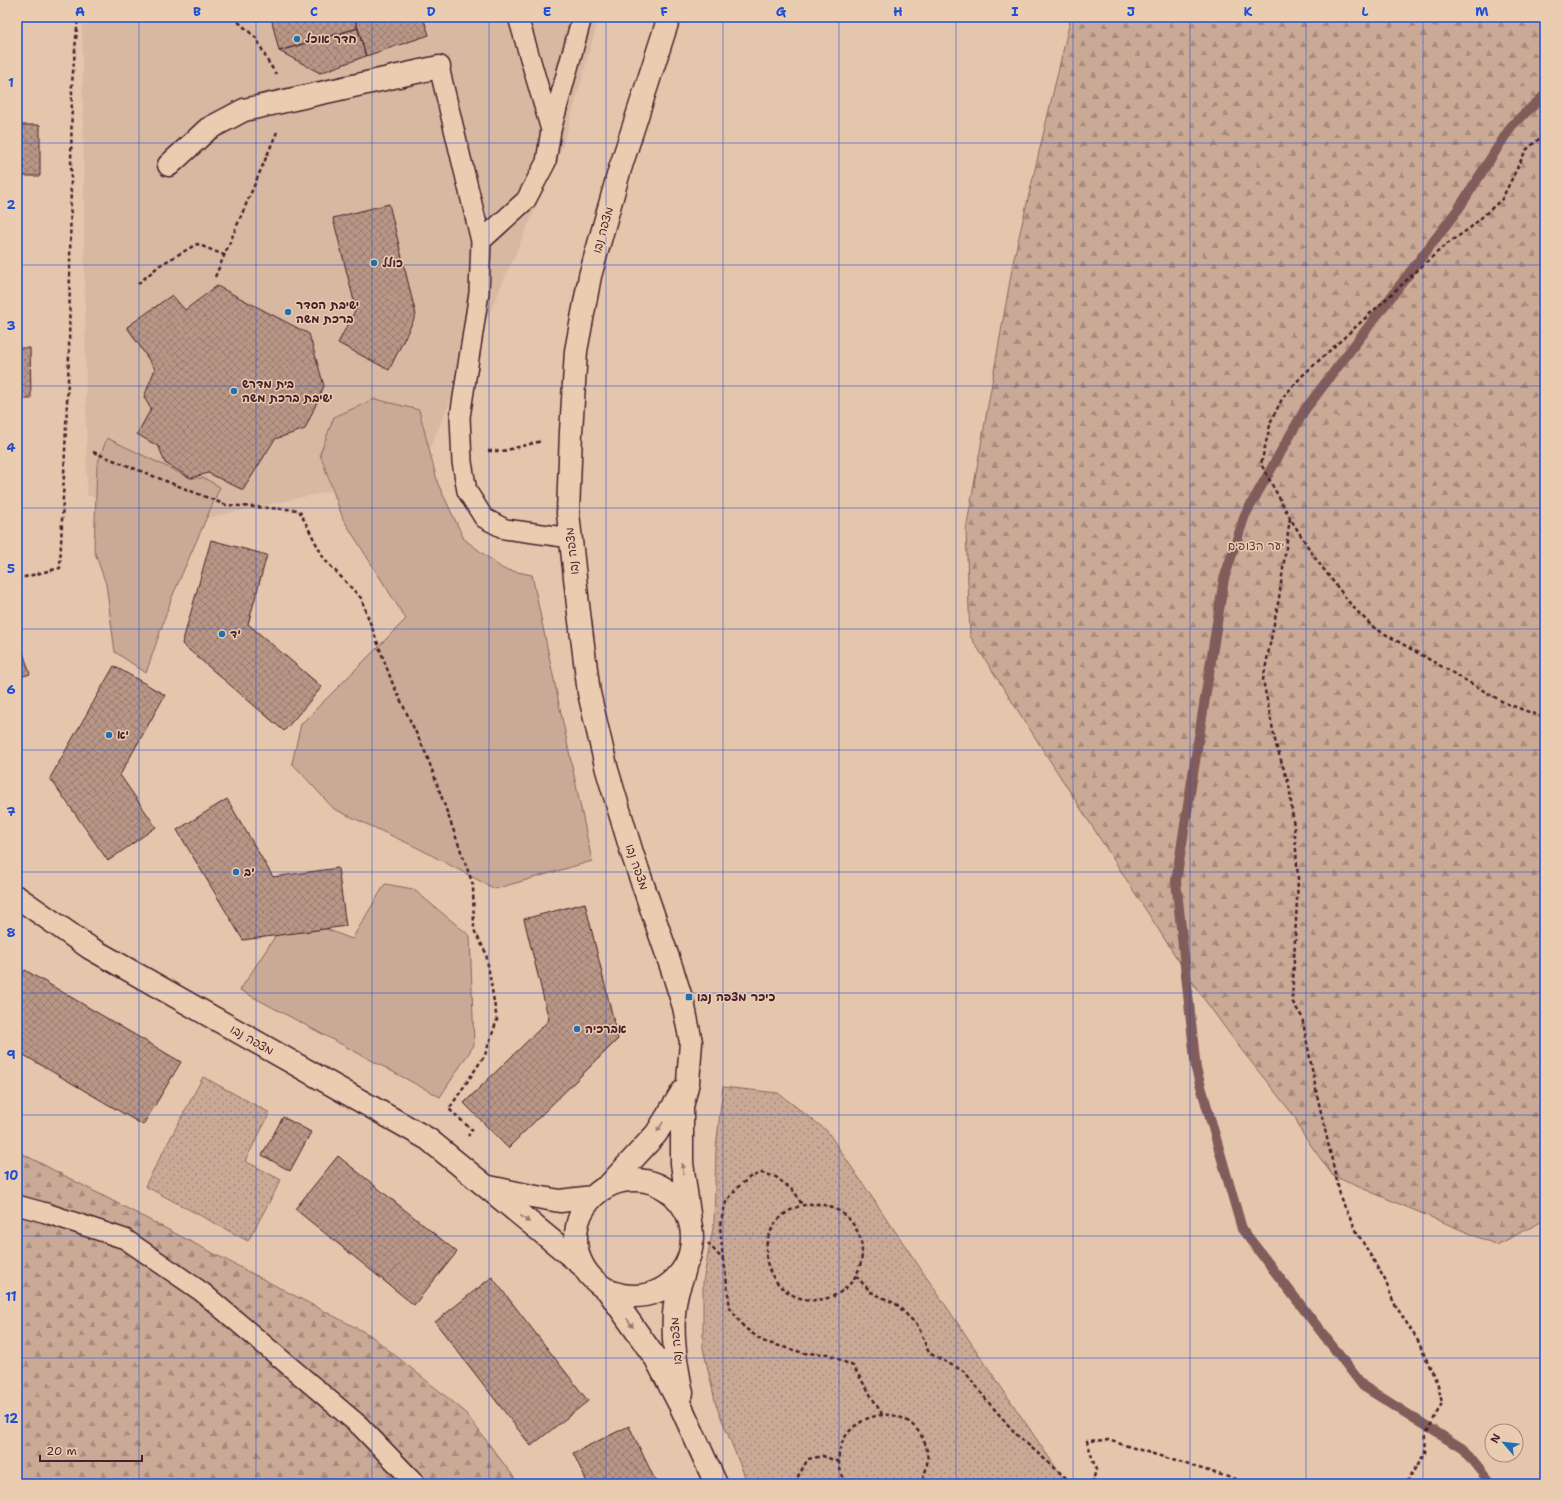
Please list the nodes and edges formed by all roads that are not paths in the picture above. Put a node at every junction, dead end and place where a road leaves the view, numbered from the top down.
1 (518, 17) edge
2 (582, 17) edge
3 (669, 17) edge
4 (439, 67) joint
5 (551, 130) junction
6 (169, 165) dead end
7 (480, 241) junction
8 (571, 538) junction
9 (17, 897) edge
10 (688, 1082) junction
11 (484, 1186) junction
12 (601, 1191) junction
13 (17, 1205) edge
14 (690, 1221) junction
15 (688, 1260) junction
16 (582, 1266) junction
17 (608, 1291) junction
18 (688, 1422) junction
19 (416, 1484) edge
20 (716, 1484) edge

1 - 5 lane
2 - 5 lane
3 - 8 street, מצפה נבו
4 - 6 street
4 - 7 lane
5 - 7 lane
7 - 8 lane
8 - 10 street, מצפה נבו
9 - 11 street, מצפה נבו
10 -> 12 street, מצפה נבו
14 -> 10 street, מצפה נבו
11 - 12 street, מצפה נבו
11 -> 16 street, מצפה נבו
12 - 14 street
12 - 16 street
13 - 19 lane
14 - 15 street
15 - 17 street
15 - 18 street, מצפה נבו
16 - 17 street
17 -> 18 street, מצפה נבו
18 - 20 street, מצפה נבו

